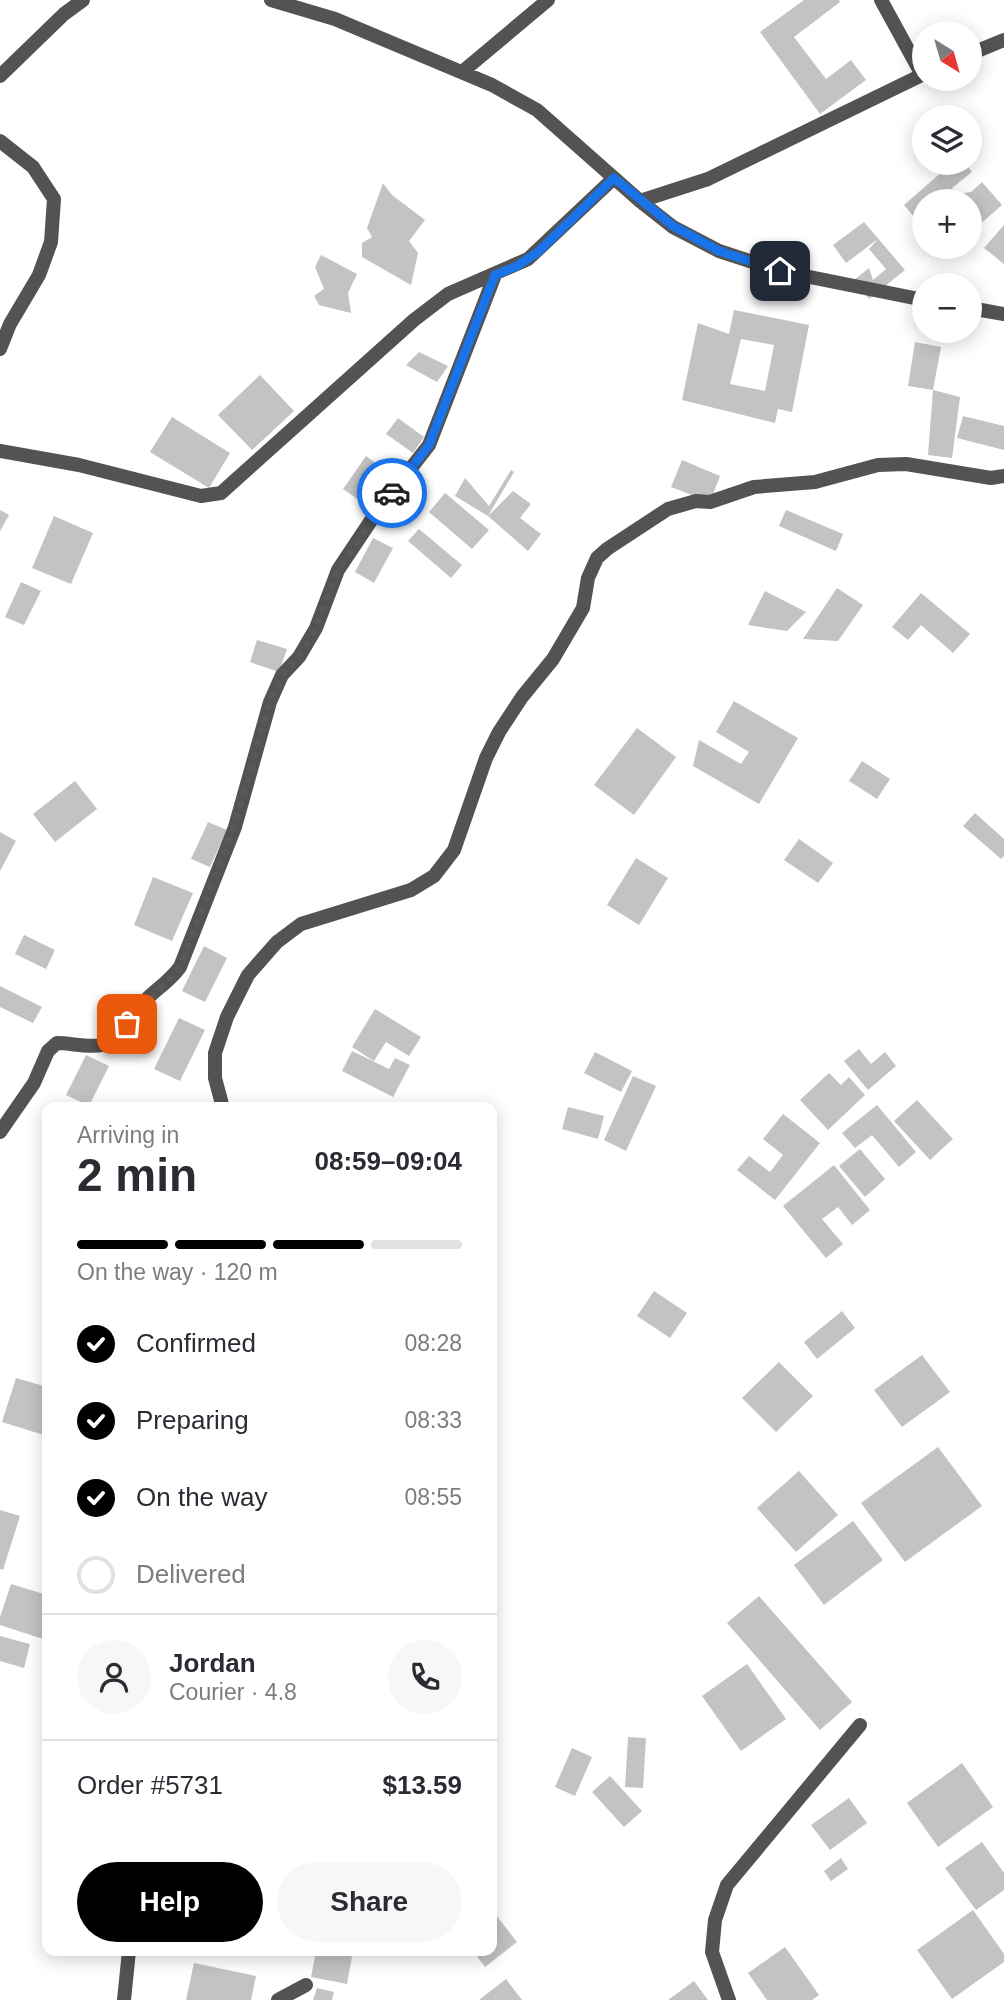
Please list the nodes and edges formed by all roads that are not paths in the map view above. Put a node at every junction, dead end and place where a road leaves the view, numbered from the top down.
1 (83, 0) edge
2 (271, 0) edge
3 (548, 0) edge
4 (881, 0) edge
5 (66, 7) edge
6 (1004, 40) edge
7 (982, 49) edge
8 (912, 55) edge
9 (462, 72) junction
10 (0, 76) edge
11 (912, 80) edge
12 (0, 141) edge
13 (614, 178) junction
14 (640, 201) junction
15 (495, 275) junction
16 (912, 298) edge
17 (982, 310) edge
18 (1004, 314) edge
19 (0, 349) edge
20 (0, 451) edge
21 (1004, 476) edge
22 (221, 1102) edge
23 (0, 1132) edge
24 (860, 1726) dead end
25 (128, 1956) edge
26 (306, 1985) dead end
27 (124, 2000) edge
28 (278, 2000) edge
29 (729, 2000) edge

1 - 5 street
2 - 9 street
3 - 9 street
4 - 8 street
5 - 10 street
6 - 7 street
9 - 13 street
11 - 14 street
12 - 19 street
13 - 14 street
13 - 15 street
14 - 16 street
15 - 20 street
15 - 23 street
17 - 18 street
21 - 22 street
24 - 29 street
25 - 27 street
26 - 28 street

